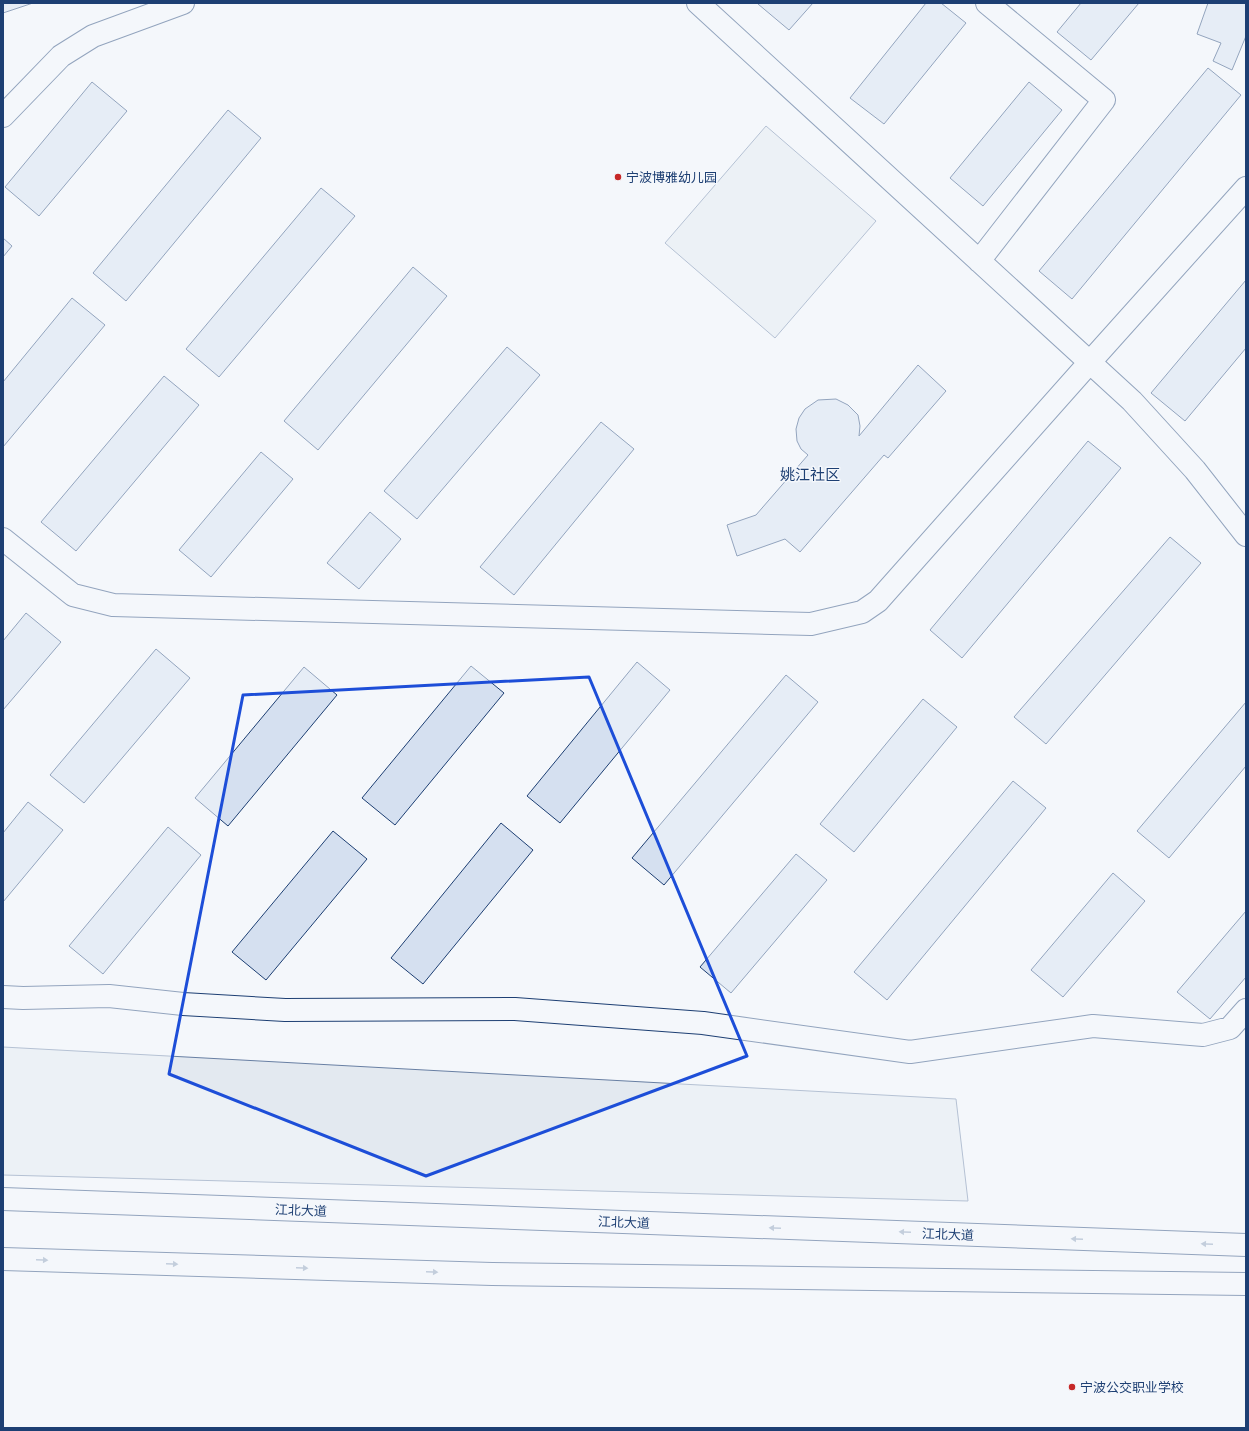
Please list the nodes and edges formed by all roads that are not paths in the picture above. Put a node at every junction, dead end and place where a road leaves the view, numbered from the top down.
1 (183, 3) edge
2 (698, 3) edge
3 (987, 3) edge
4 (3, 116) edge
5 (1246, 188) edge
6 (979, 261) junction
7 (1090, 362) junction
8 (1246, 535) edge
9 (3, 539) edge
10 (3, 997) edge
11 (1246, 1010) edge
12 (3, 1199) edge
13 (1246, 1245) edge
14 (3, 1259) edge
15 (1246, 1284) edge

1 - 4 main road
2 - 6 main road
3 - 6 main road
5 - 7 main road
6 - 7 main road
7 - 8 main road
7 - 9 main road
10 - 11 main road
13 -> 12 main road, 江北大道
14 -> 15 main road

